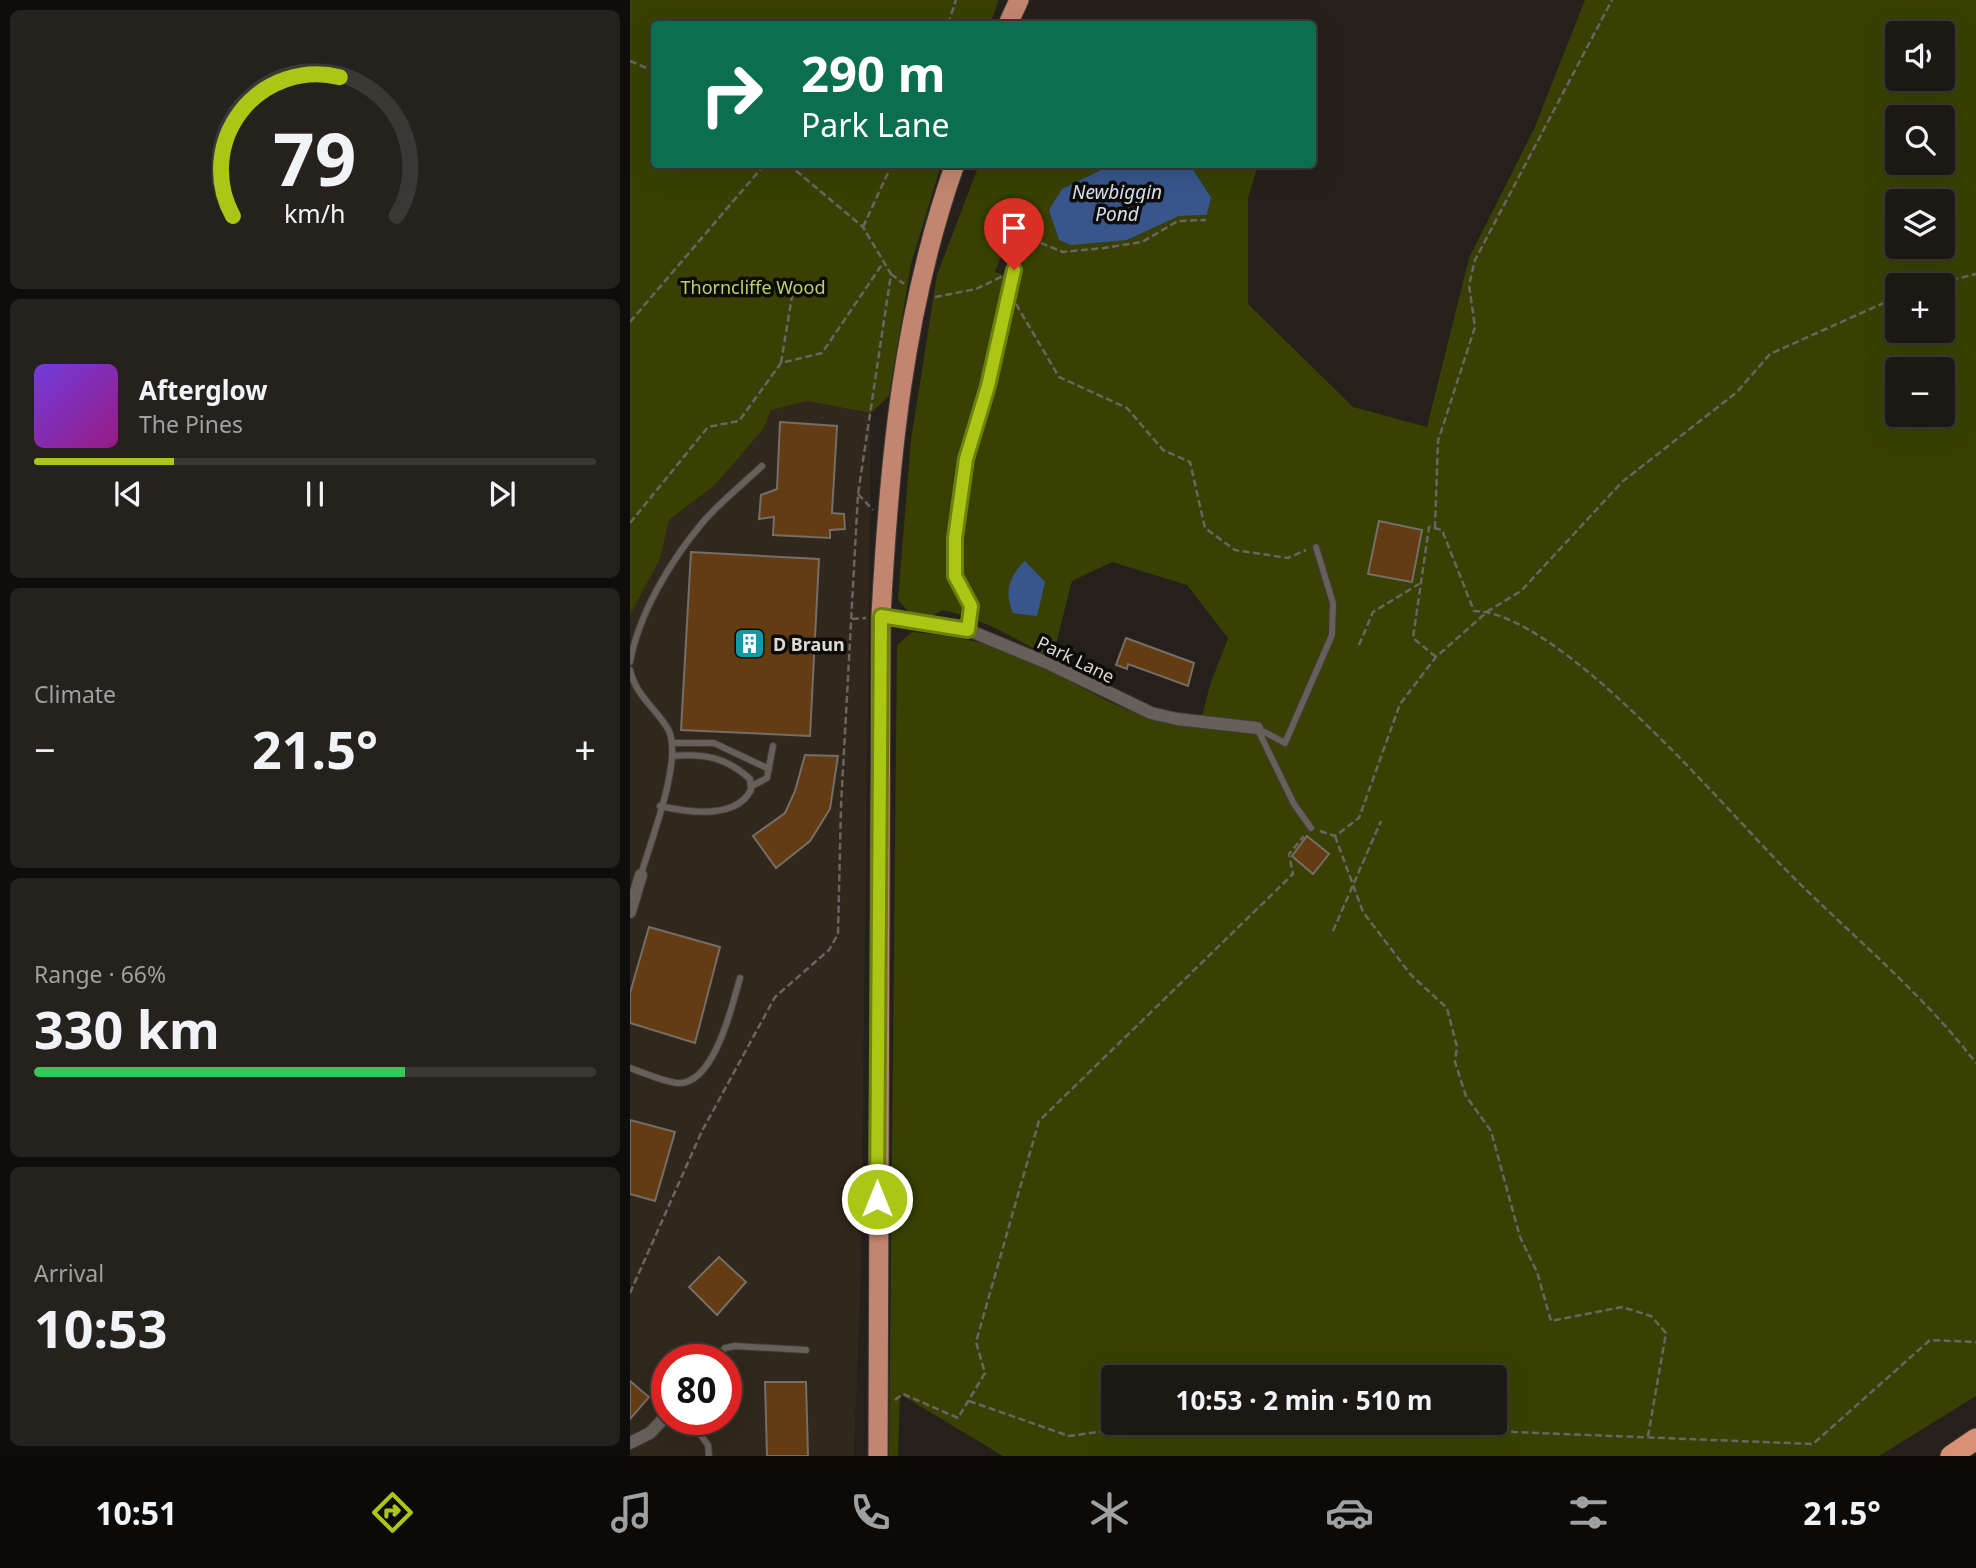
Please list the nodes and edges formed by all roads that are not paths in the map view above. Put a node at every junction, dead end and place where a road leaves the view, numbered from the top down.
1 (1019, 0) edge
2 (1009, 21) edge
3 (954, 168) edge
4 (1025, 225) dead end
5 (762, 466) dead end
6 (1316, 547) road end
7 (881, 616) junction
8 (968, 630) junction
9 (630, 662) edge
10 (630, 670) edge
11 (1257, 728) junction
12 (672, 743) junction
13 (773, 746) dead end
14 (672, 756) junction
15 (769, 769) junction
16 (752, 786) junction
17 (660, 806) junction
18 (1311, 828) road end
19 (641, 875) joint
20 (632, 895) edge
21 (630, 912) edge
22 (740, 978) dead end
23 (630, 1068) edge
24 (742, 1346) edge
25 (806, 1350) dead end
26 (651, 1432) edge
27 (702, 1435) edge
28 (1976, 1439) edge
29 (630, 1443) edge
30 (709, 1456) edge
31 (878, 1456) edge
32 (1951, 1456) edge

1 - 2 highway
3 - 7 highway
4 - 8 lane
5 - 9 lane
6 - 11 lane
7 - 8 street, Park Lane
7 - 31 highway
8 - 11 street, Park Lane
10 - 12 lane
11 - 18 lane
12 - 14 lane
12 - 15 lane
13 - 15 lane
14 - 16 lane
14 - 17 lane
15 - 16 lane
16 - 17 lane
17 - 19 lane
19 - 20 street
20 - 21 street
22 - 23 lane
24 - 25 lane
26 - 29 street
27 - 30 lane
28 - 32 highway

